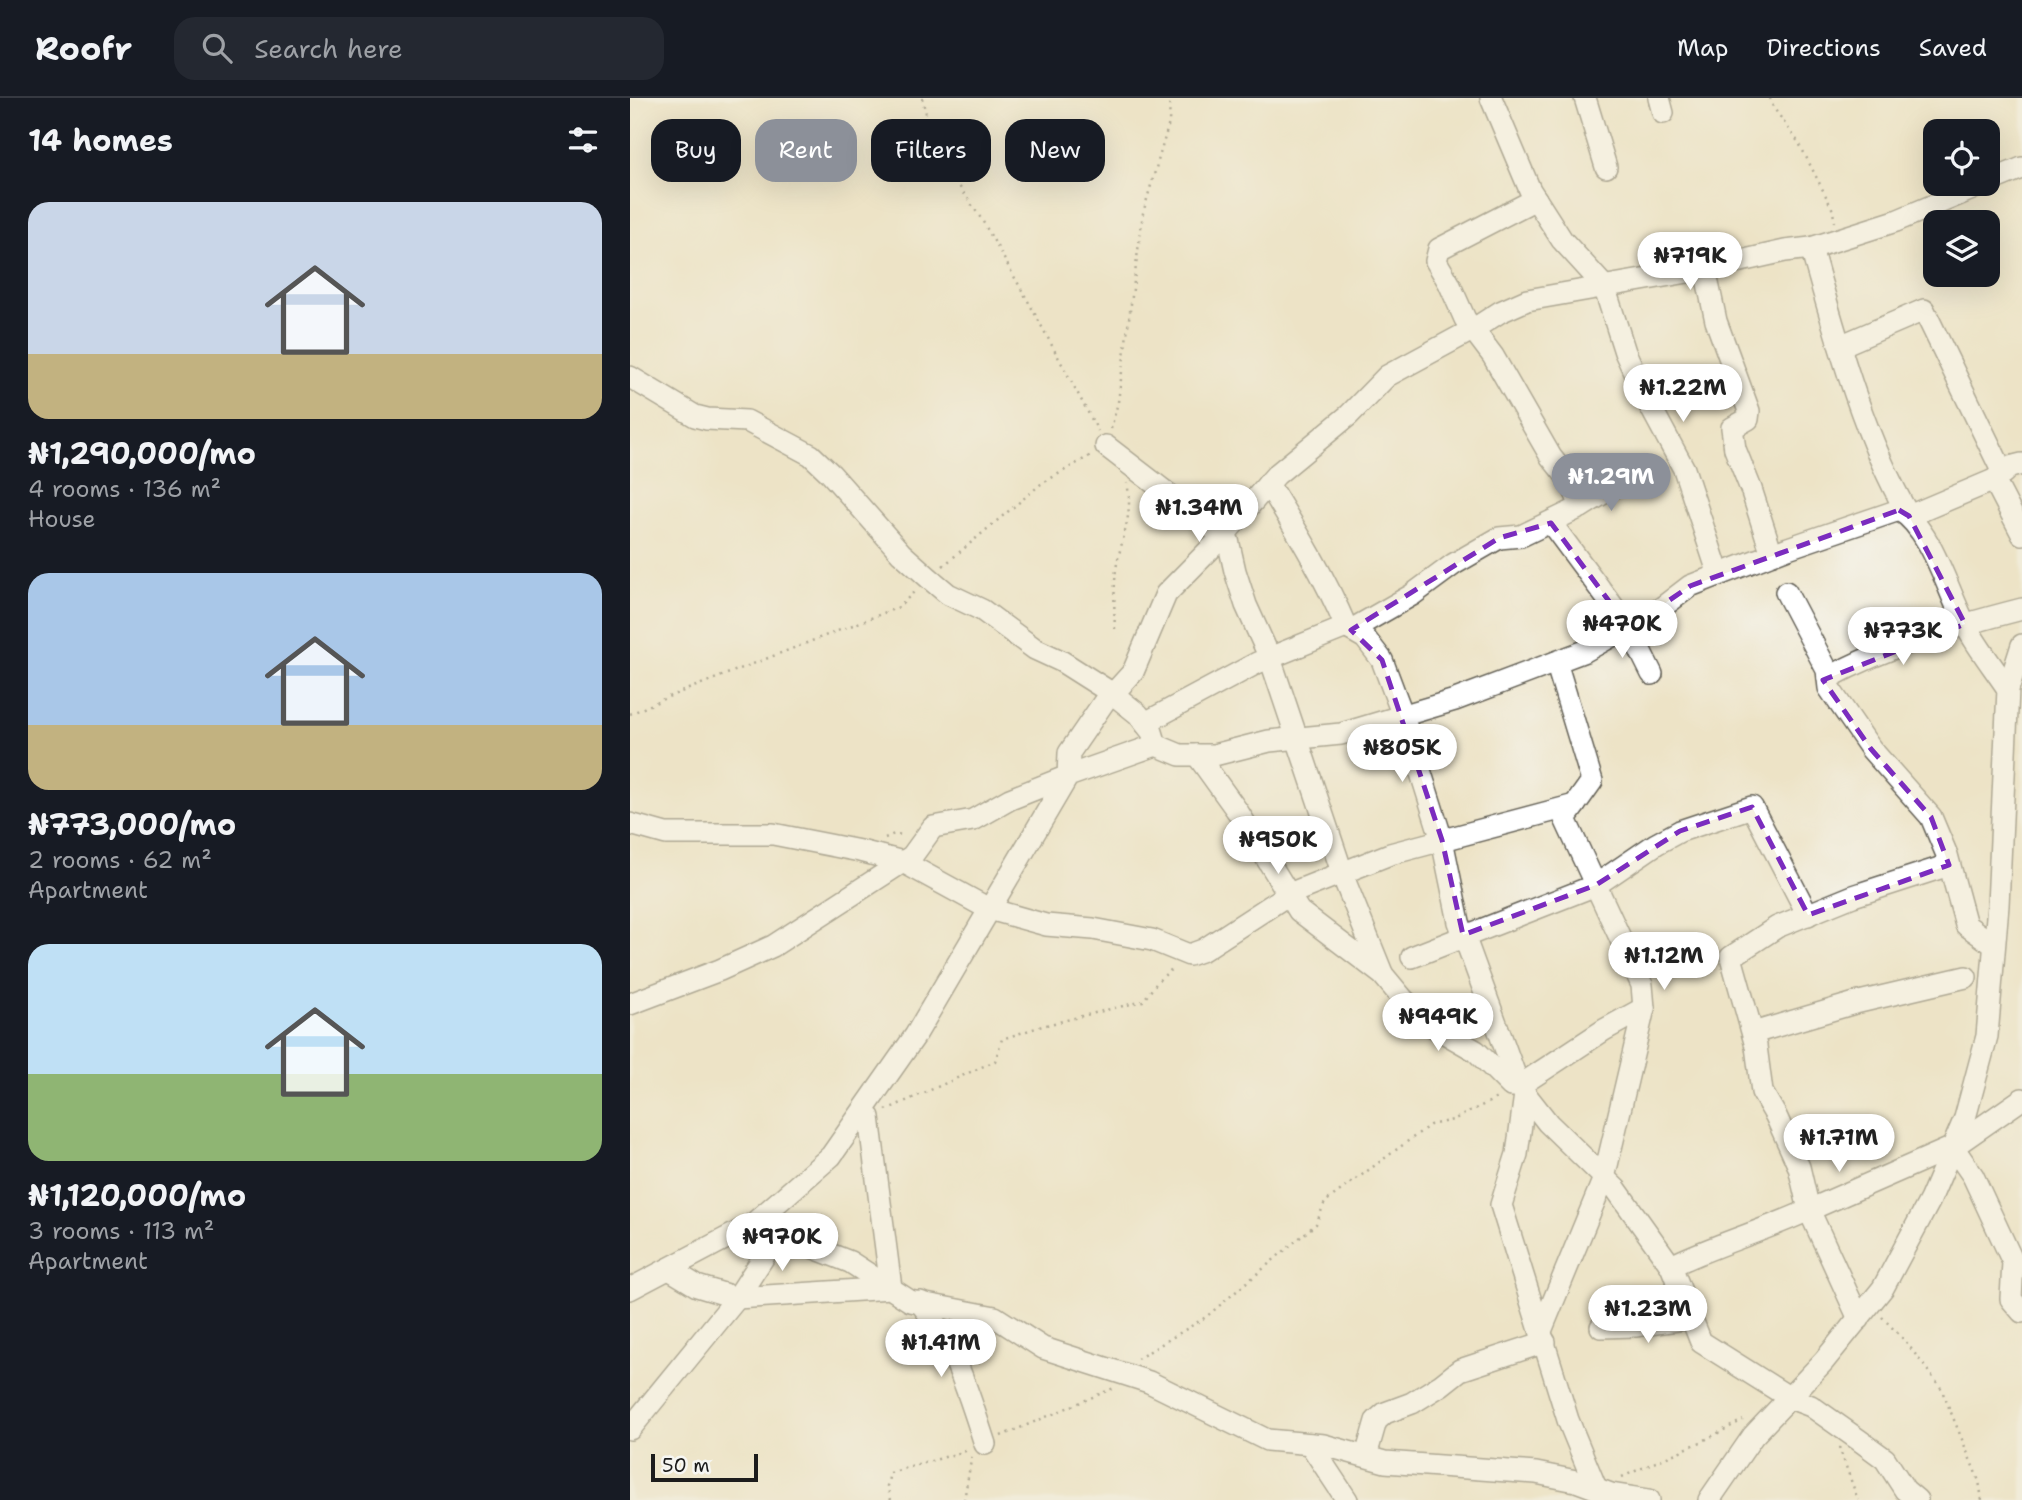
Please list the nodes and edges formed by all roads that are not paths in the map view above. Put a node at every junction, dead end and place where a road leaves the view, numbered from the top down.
1 (1491, 98) edge
2 (1585, 98) edge
3 (1606, 167) dead end
4 (2022, 168) edge
5 (2000, 177) edge
6 (1955, 196) edge
7 (1535, 199) junction
8 (1811, 248) junction
9 (1705, 269) junction
10 (1604, 286) junction
11 (1472, 330) junction
12 (1840, 346) junction
13 (630, 377) edge
14 (1114, 453) road end
15 (2006, 472) edge
16 (1268, 484) junction
17 (1618, 484) dead end
18 (1581, 507) junction
19 (1909, 516) junction
20 (1551, 523) junction
21 (2022, 534) edge
22 (1223, 536) junction
23 (1772, 554) junction
24 (1718, 575) junction
25 (1786, 592) dead end
26 (2022, 609) edge
27 (1965, 624) junction
28 (1629, 628) junction
29 (1349, 629) junction
30 (2022, 645) edge
31 (1270, 658) junction
32 (1556, 662) junction
33 (1652, 674) dead end
34 (1828, 678) junction
35 (2008, 689) junction
36 (1113, 694) junction
37 (1403, 716) junction
38 (1145, 723) junction
39 (1297, 738) junction
40 (1156, 745) junction
41 (1197, 755) junction
42 (1068, 776) junction
43 (1575, 805) junction
44 (630, 824) edge
45 (1442, 840) junction
46 (903, 862) junction
47 (1949, 865) junction
48 (1343, 874) junction
49 (1596, 885) junction
50 (1289, 894) junction
51 (989, 909) junction
52 (1808, 915) junction
53 (1464, 935) junction
54 (1994, 945) junction
55 (1412, 957) dead end
56 (1383, 975) junction
57 (1966, 977) dead end
58 (630, 1004) edge
59 (1644, 1008) junction
60 (1753, 1033) junction
61 (1522, 1090) junction
62 (2022, 1100) edge
63 (869, 1116) road end
64 (1953, 1147) junction
65 (1604, 1178) junction
66 (1809, 1210) junction
67 (753, 1224) junction
68 (776, 1233) junction
69 (1671, 1266) junction
70 (669, 1269) junction
71 (891, 1288) junction
72 (630, 1289) edge
73 (737, 1298) junction
74 (920, 1302) junction
75 (1865, 1312) junction
76 (2022, 1312) edge
77 (1691, 1318) junction
78 (1601, 1327) dead end
79 (1543, 1337) junction
80 (1790, 1398) junction
81 (630, 1429) edge
82 (1310, 1444) junction
83 (979, 1447) road end
84 (1366, 1457) junction
85 (1597, 1489) junction
86 (1347, 1500) edge
87 (1649, 1500) edge
88 (1709, 1500) edge
89 (1917, 1500) edge

1 - 7 street
2 - 3 street
4 - 5 street
6 - 8 street
7 - 10 street
7 - 11 street
8 - 9 street
8 - 12 street
9 - 10 street
9 - 23 street
10 - 11 street
10 - 24 street
11 - 16 street
11 - 18 street
12 - 15 street
12 - 19 street
13 - 36 street
14 - 22 street
15 - 19 street
15 - 21 street
16 - 22 street
16 - 29 street
17 - 18 street
18 - 20 street
19 - 23 street
19 - 27 street
20 - 28 street
20 - 29 street
22 - 31 street
22 - 36 street
23 - 24 street
24 - 28 street
25 - 34 street
26 - 27 street
27 - 34 street
27 - 35 street
28 - 32 street
28 - 33 street
29 - 31 street
29 - 37 street
30 - 35 street
31 - 38 street
31 - 39 street
32 - 37 street
32 - 43 street
34 - 47 street
35 - 54 street
36 - 38 street
36 - 42 street
37 - 39 street
37 - 45 street
38 - 40 street
39 - 41 street
39 - 48 street
40 - 41 street
40 - 42 street
41 - 50 street
42 - 46 street
42 - 51 street
43 - 45 street
43 - 49 street
44 - 46 street
45 - 48 street
45 - 53 street
46 - 51 street
46 - 58 street
47 - 52 street
47 - 54 street
48 - 50 street
48 - 56 street
49 - 52 street
49 - 53 street
49 - 59 street
50 - 51 street
50 - 56 street
51 - 67 street
52 - 60 street
53 - 55 street
53 - 61 street
54 - 64 street
56 - 61 street
57 - 60 street
59 - 61 street
59 - 65 street
60 - 66 street
61 - 65 street
61 - 79 street
62 - 64 street
63 - 71 street
64 - 66 street
64 - 75 street
64 - 76 street
65 - 69 street
65 - 79 street
66 - 69 street
66 - 75 street
67 - 68 street
67 - 70 street
68 - 71 street
68 - 73 street
69 - 77 street
70 - 72 street
70 - 73 street
71 - 73 street
71 - 74 street
73 - 81 street
74 - 82 street
74 - 83 street
75 - 80 street
77 - 78 street
77 - 80 street
79 - 84 street
79 - 85 street
80 - 88 street
80 - 89 street
82 - 84 street
82 - 86 street
84 - 85 street
85 - 87 street

